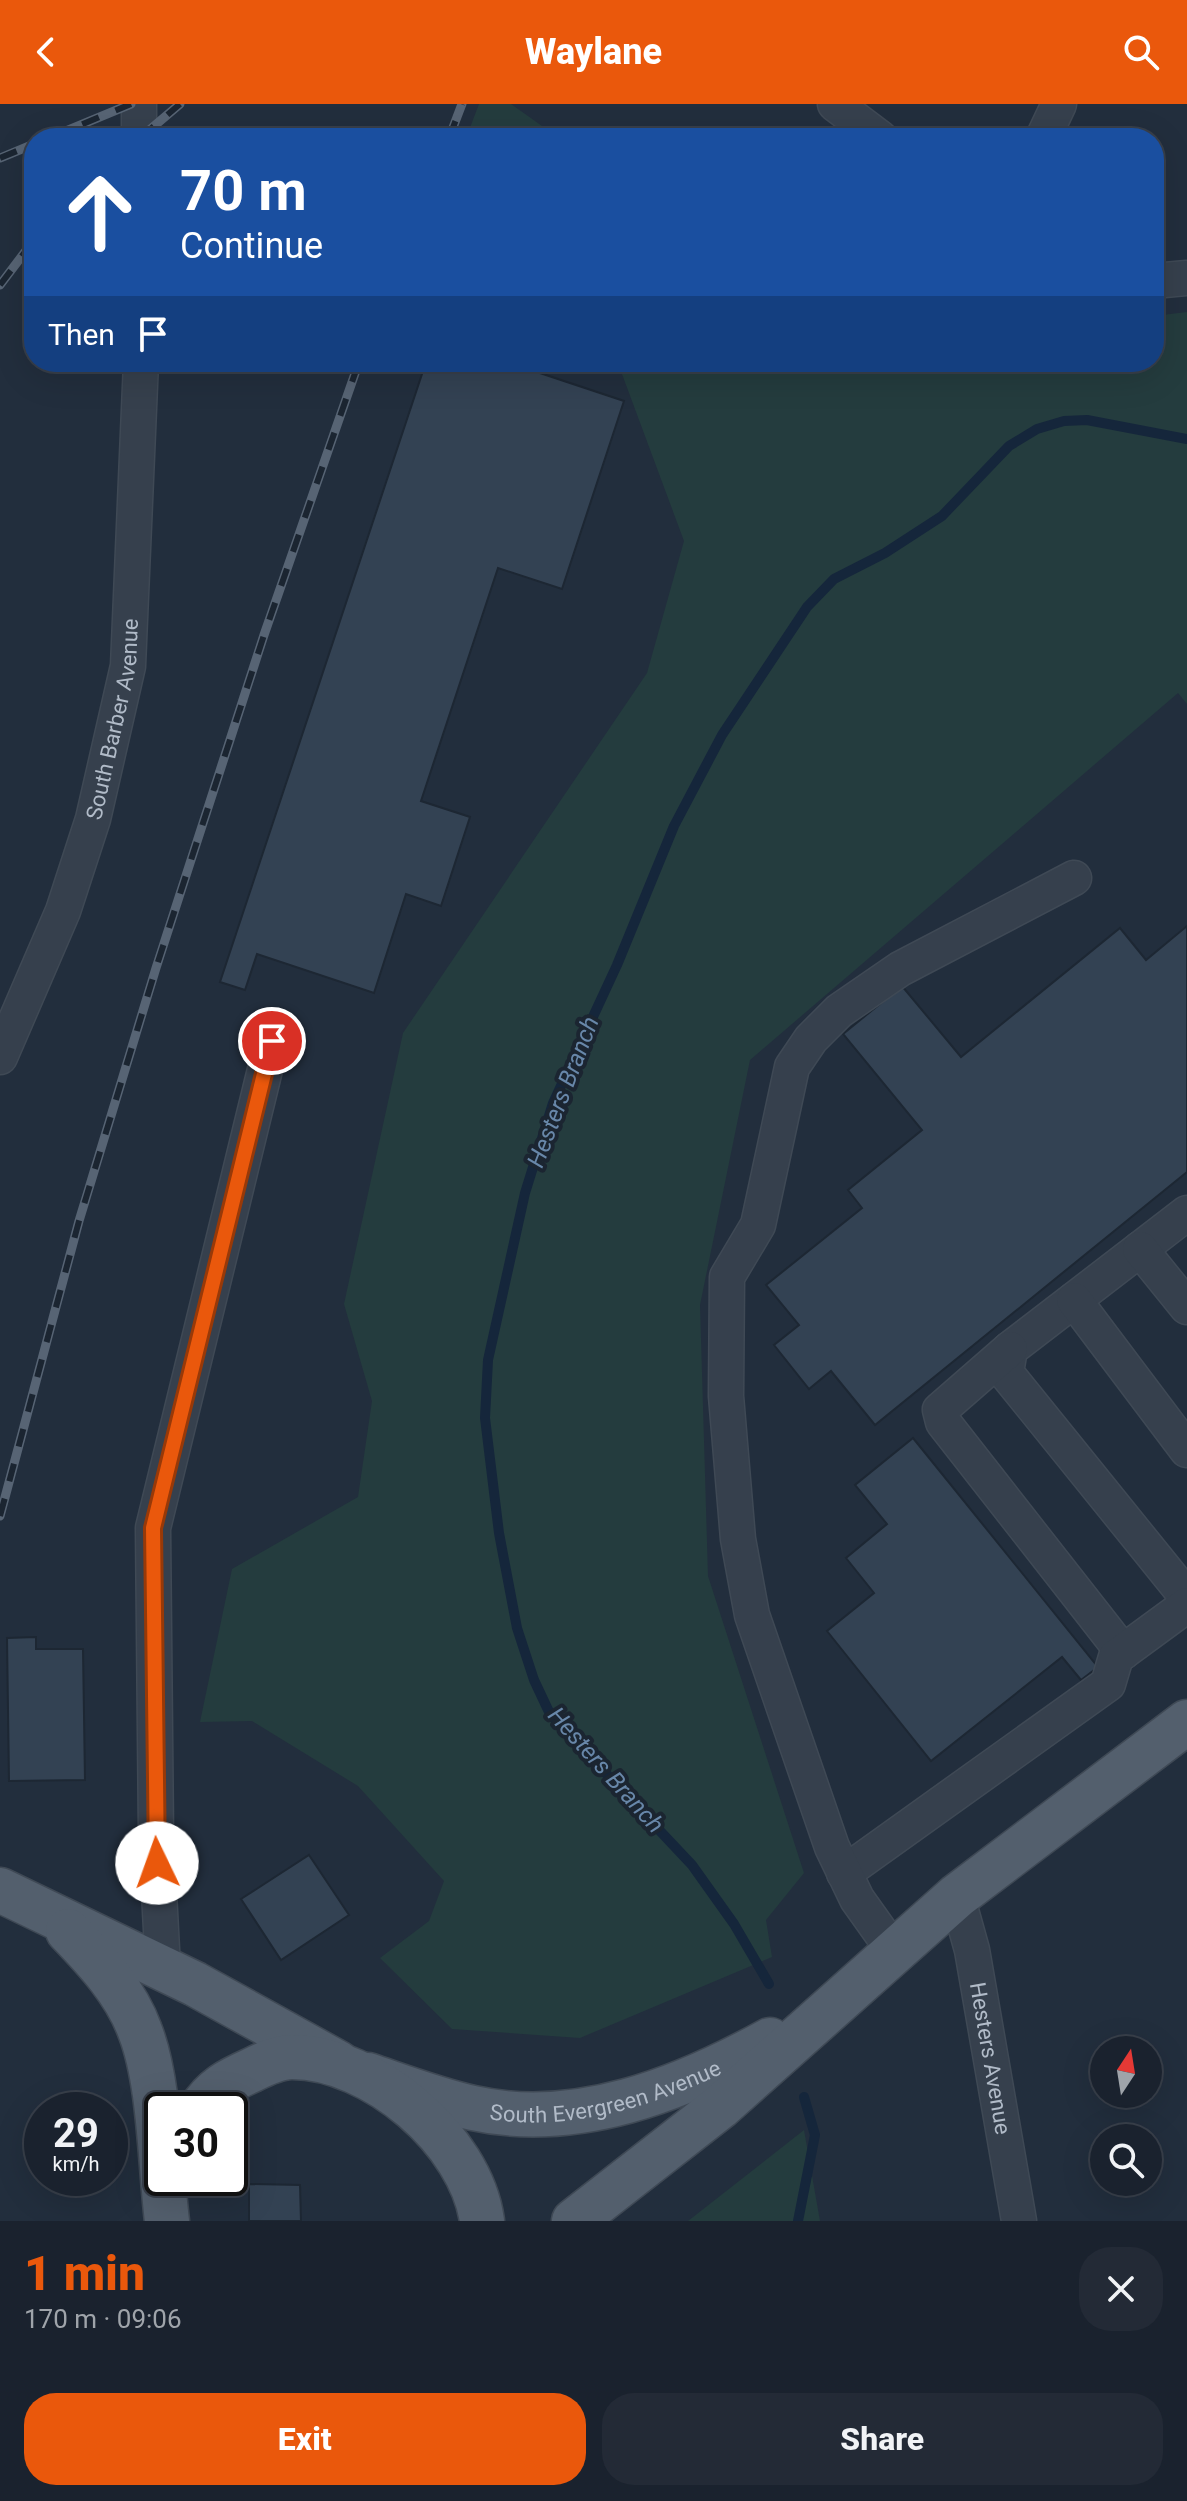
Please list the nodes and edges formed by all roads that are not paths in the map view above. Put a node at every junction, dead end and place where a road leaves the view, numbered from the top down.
1 (139, 104) edge
2 (835, 104) edge
3 (1059, 104) edge
4 (139, 128) edge
5 (867, 128) edge
6 (1048, 128) edge
7 (1187, 278) edge
8 (1164, 280) edge
9 (141, 372) edge
10 (1074, 878) dead end
11 (272, 1041) dead end
12 (0, 1057) edge
13 (1187, 1213) edge
14 (1140, 1249) junction
15 (1074, 1300) junction
16 (1187, 1307) edge
17 (1010, 1349) junction
18 (1187, 1450) edge
19 (1187, 1597) edge
20 (1187, 1605) edge
21 (1123, 1652) junction
22 (1187, 1722) edge
23 (844, 1873) junction
24 (0, 1890) edge
25 (957, 1896) junction
26 (53, 1914) junction
27 (894, 1951) junction
28 (163, 1968) junction
29 (832, 2006) junction
30 (353, 2069) junction
31 (217, 2092) edge
32 (172, 2196) edge
33 (167, 2221) edge
34 (482, 2221) edge
35 (574, 2221) edge
36 (1019, 2221) edge

1 - 4 street
2 - 5 street
3 - 6 street
7 - 8 street
9 - 12 street, South Barber Avenue
10 - 23 street
11 - 28 street
13 - 14 street
14 - 15 street
14 - 16 street
15 - 17 street
15 - 18 street
17 - 19 street
17 - 21 street
20 - 21 street
21 - 23 street
22 - 25 main road, South Evergreen Avenue
23 - 27 street
24 - 26 main road, South Evergreen Avenue
25 - 27 main road, South Evergreen Avenue
25 - 36 street, Hesters Avenue
26 - 28 main road, South Evergreen Avenue
26 - 33 main road, South Evergreen Avenue
27 - 29 main road, South Evergreen Avenue
28 - 30 main road, South Evergreen Avenue
29 - 30 main road, South Evergreen Avenue
29 - 35 main road, South Evergreen Avenue
30 - 31 main road
30 - 34 main road
32 - 33 main road

